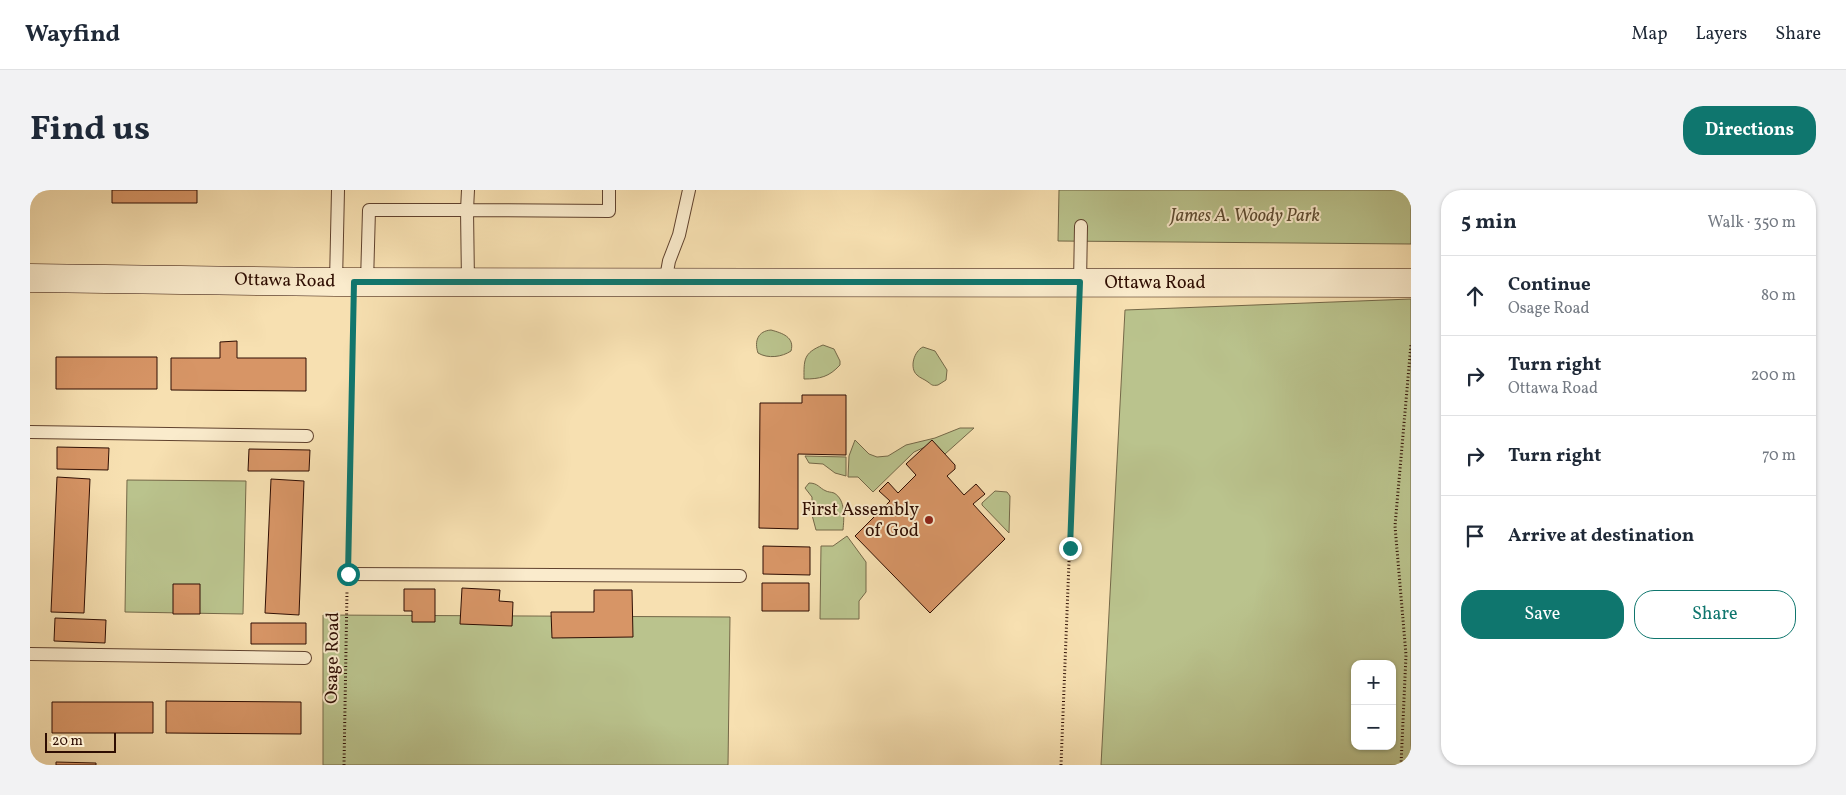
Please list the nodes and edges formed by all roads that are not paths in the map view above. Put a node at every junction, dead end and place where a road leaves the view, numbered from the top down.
1 (338, 190) edge
2 (468, 190) edge
3 (609, 190) edge
4 (689, 190) edge
5 (468, 210) junction
6 (1081, 226) dead end
7 (30, 278) edge
8 (352, 282) junction
9 (468, 282) junction
10 (1080, 282) junction
11 (665, 283) junction
12 (1411, 283) edge
13 (30, 432) edge
14 (307, 436) dead end
15 (348, 574) road end
16 (740, 576) dead end
17 (30, 654) edge
18 (306, 658) dead end

1 - 8 lane
2 - 5 lane
3 - 5 lane
4 - 11 lane
5 - 8 lane
5 - 9 lane
6 - 10 lane
7 - 8 street, Ottawa Road
8 - 9 street, Ottawa Road
9 - 11 street, Ottawa Road
10 - 11 street, Ottawa Road
10 - 12 street, Ottawa Road
13 - 14 lane
15 - 16 lane
17 - 18 lane

